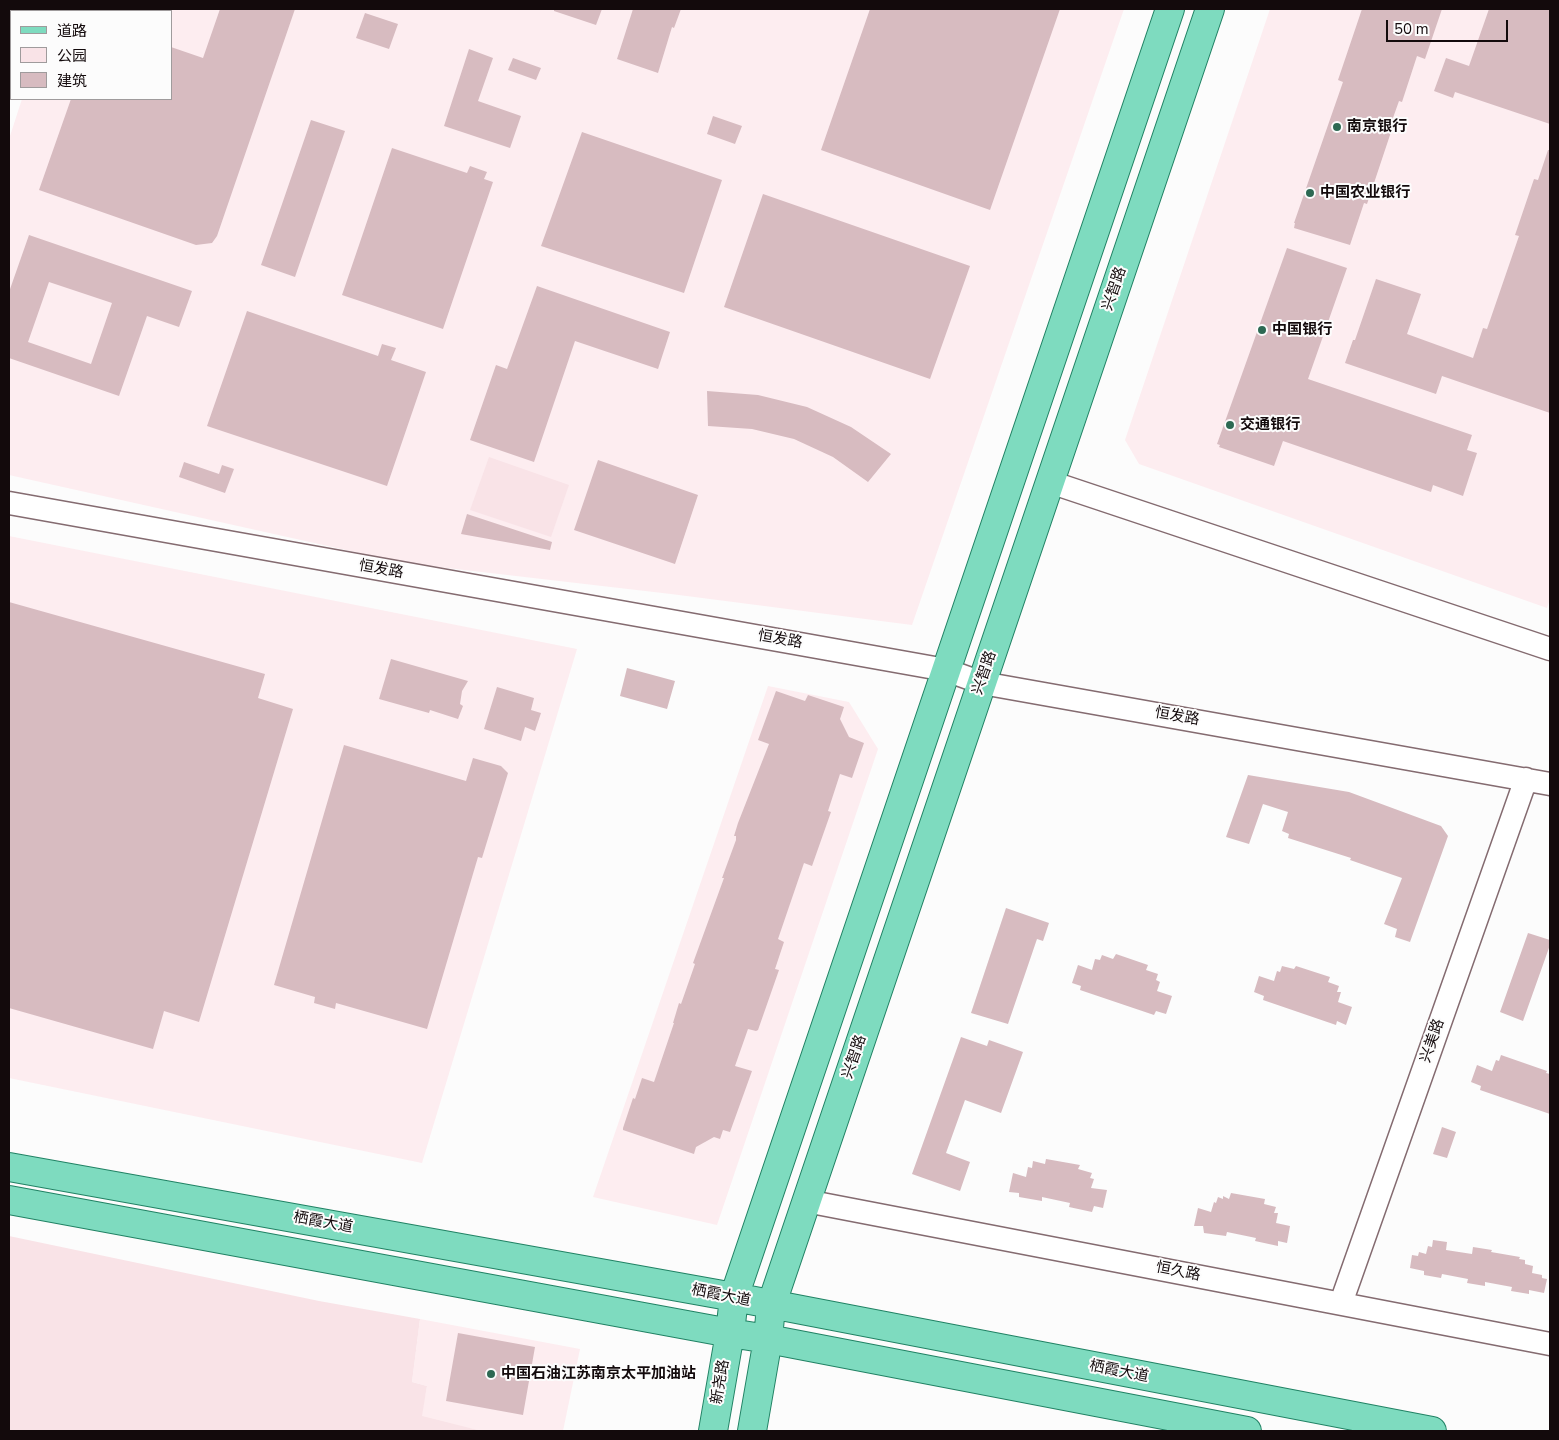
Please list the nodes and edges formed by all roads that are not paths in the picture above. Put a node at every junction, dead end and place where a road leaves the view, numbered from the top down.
1 (1170, 9) edge
2 (1210, 9) edge
3 (1050, 482) junction
4 (9, 503) edge
5 (1550, 649) edge
6 (946, 670) junction
7 (982, 683) junction
8 (1526, 779) junction
9 (1550, 784) edge
10 (9, 1166) edge
11 (9, 1200) edge
12 (806, 1201) junction
13 (734, 1297) junction
14 (1341, 1303) junction
15 (771, 1306) junction
16 (730, 1333) junction
17 (768, 1339) junction
18 (1550, 1344) edge
19 (713, 1431) edge
20 (752, 1431) edge
21 (1247, 1431) edge
22 (1432, 1431) edge

1 - 6 main road
2 - 3 main road, 兴智路
3 - 5 street
3 - 7 main road, 兴智路
4 - 6 street, 恒发路
6 - 7 street, 恒发路
6 - 13 main road
7 - 8 street, 恒发路
7 - 12 main road, 兴智路
8 - 9 street, 恒发路
8 - 14 street, 兴美路
10 - 13 main road, 栖霞大道
11 - 16 main road
12 - 14 street, 恒久路
12 - 15 main road, 兴智路
13 - 15 main road, 栖霞大道
13 - 16 main road
14 - 18 street, 恒久路
15 - 17 main road, 兴智路
15 - 22 main road, 栖霞大道
16 - 17 main road
16 - 19 main road, 新尧路
17 - 20 main road
17 - 21 main road

